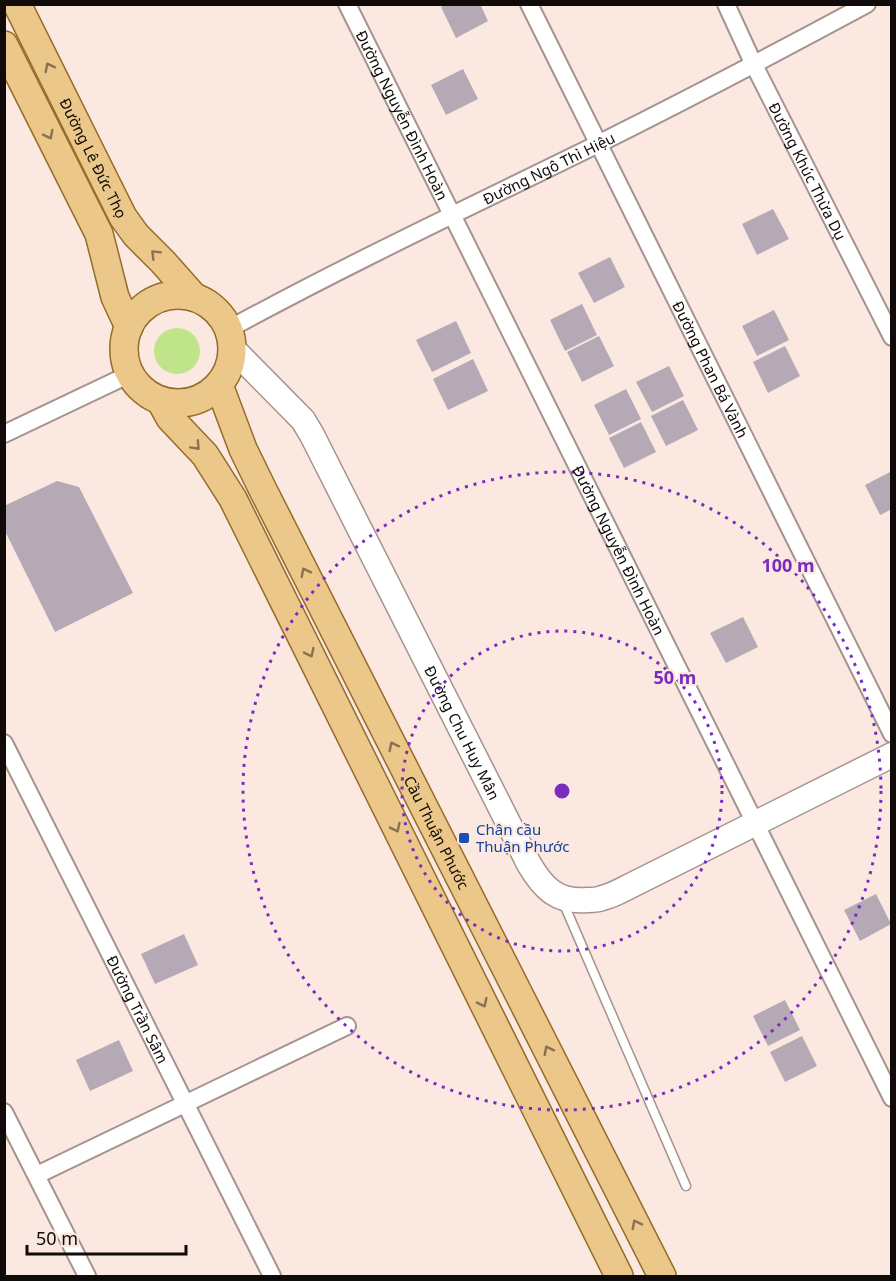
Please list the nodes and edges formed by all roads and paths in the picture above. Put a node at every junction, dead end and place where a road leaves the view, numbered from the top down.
1 (18, 4) edge
2 (347, 4) edge
3 (529, 4) edge
4 (726, 4) edge
5 (867, 4) edge
6 (4, 45) edge
7 (754, 65) junction
8 (598, 144) junction
9 (451, 216) junction
10 (194, 297) junction
11 (129, 327) junction
12 (891, 337) edge
13 (231, 339) junction
14 (130, 374) junction
15 (219, 385) junction
16 (160, 400) junction
17 (4, 434) edge
18 (891, 734) edge
19 (4, 743) edge
20 (891, 755) edge
21 (755, 823) junction
22 (562, 899) junction
23 (347, 1026) dead end
24 (891, 1098) edge
25 (185, 1104) junction
26 (4, 1112) edge
27 (37, 1175) junction
28 (686, 1186) dead end
29 (87, 1276) edge
30 (272, 1276) edge
31 (619, 1276) edge
32 (663, 1276) edge

10 -> 1 main road, Đường Lê Đức Thọ
2 - 9 street, Đường Nguyễn Đình Hoàn
3 - 8 street, Đường Phan Bá Vành
4 - 7 street, Đường Khúc Thừa Dụ
5 - 7 street, Đường Ngô Thì Hiệu
6 -> 11 main road, Đường Lê Đức Thọ
7 - 8 street, Đường Ngô Thì Hiệu
7 - 12 street, Đường Khúc Thừa Dụ
8 - 9 street, Đường Ngô Thì Hiệu
8 - 18 street, Đường Phan Bá Vành
9 - 13 street, Đường Ngô Thì Hiệu
9 - 21 street, Đường Nguyễn Đình Hoàn
10 - 11 main road
10 - 13 main road
11 - 14 main road
13 - 15 main road
13 - 22 street, Đường Chu Huy Mân
14 - 16 main road
14 - 17 street
15 - 16 main road
32 -> 15 main road, Cầu Thuận Phước
16 -> 31 main road
19 - 25 street, Đường Trần Sâm
20 - 21 street
21 - 22 street
21 - 24 street, Đường Nguyễn Đình Hoàn
22 - 28 lane
23 - 25 street
25 - 27 street
25 - 30 street, Đường Trần Sâm
26 - 27 street
27 - 29 street

